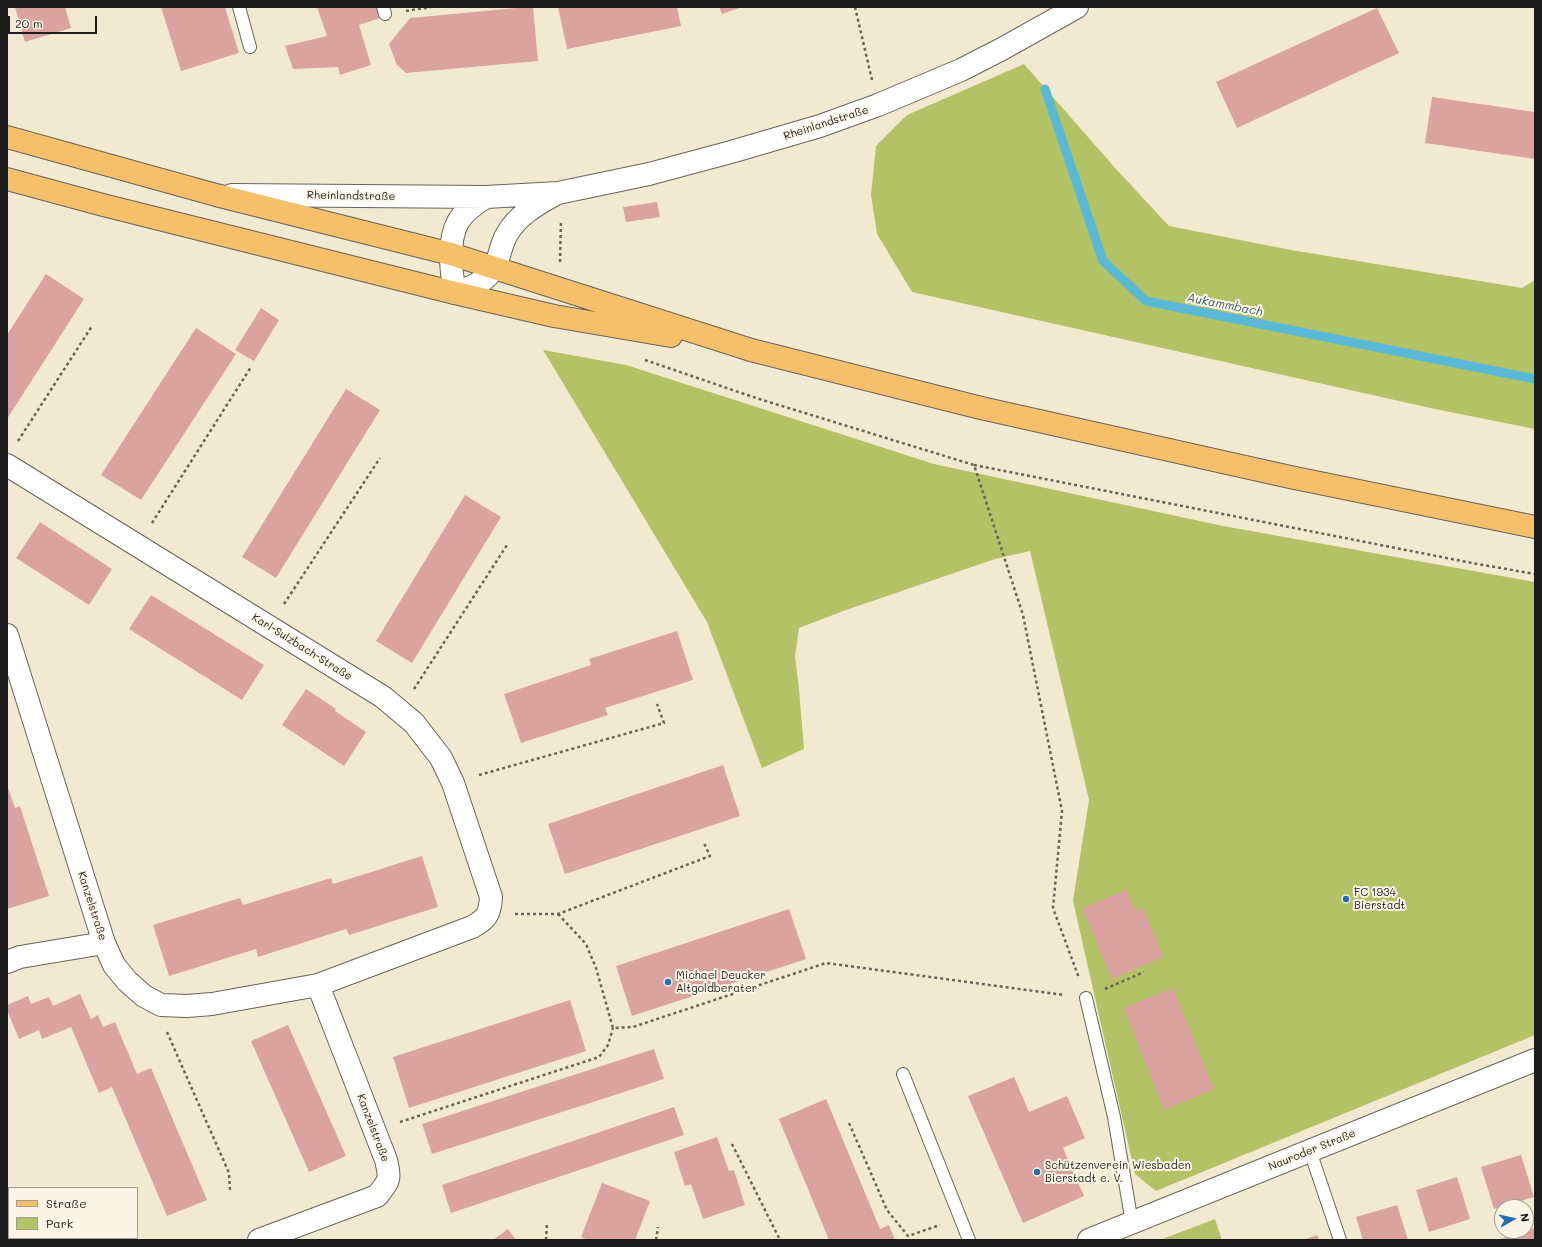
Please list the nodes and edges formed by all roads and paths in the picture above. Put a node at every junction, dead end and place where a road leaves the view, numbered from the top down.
1 (239, 7) edge
2 (431, 7) edge
3 (855, 7) edge
4 (1077, 7) edge
5 (384, 10) edge
6 (250, 47) dead end
7 (878, 105) junction
8 (7, 137) edge
9 (7, 179) edge
10 (558, 193) junction
11 (216, 195) junction
12 (486, 197) junction
13 (451, 254) junction
14 (494, 267) junction
15 (560, 288) junction
16 (455, 293) junction
17 (92, 326) dead end
18 (751, 350) junction
19 (641, 359) dead end
20 (251, 366) dead end
21 (16, 445) dead end
22 (380, 458) dead end
23 (7, 465) edge
24 (974, 465) junction
25 (1535, 527) edge
26 (138, 546) junction
27 (507, 546) dead end
28 (1535, 574) edge
29 (269, 626) junction
30 (7, 636) edge
31 (657, 704) dead end
32 (400, 711) junction
33 (453, 783) junction
34 (704, 843) dead end
35 (558, 914) junction
36 (488, 915) junction
37 (104, 943) junction
38 (7, 962) edge
39 (1144, 972) dead end
40 (318, 985) junction
41 (1086, 998) junction
42 (161, 1005) junction
43 (613, 1028) junction
44 (1535, 1060) edge
45 (903, 1074) dead end
46 (849, 1123) dead end
47 (375, 1130) junction
48 (732, 1144) dead end
49 (1310, 1151) junction
50 (230, 1190) dead end
51 (960, 1218) junction
52 (1132, 1223) junction
53 (547, 1224) dead end
54 (658, 1227) dead end
55 (259, 1240) edge
56 (546, 1240) edge
57 (656, 1240) edge
58 (780, 1240) edge
59 (968, 1240) edge
60 (1089, 1240) edge
61 (1340, 1240) edge

1 - 6 lane
2 - 5 path
3 - 7 path
4 - 7 street, Rheinlandstraße
7 - 10 street, Rheinlandstraße
8 - 11 main road
9 - 16 main road
10 - 12 street, Rheinlandstraße
10 - 14 street, Rheinlandstraße
10 - 15 path
11 - 12 street, Rheinlandstraße
11 - 13 main road
12 - 13 street
13 - 14 main road
13 - 16 street
14 - 15 main road
14 - 16 street, Rheinlandstraße
15 - 18 main road
16 - 18 main road
17 - 21 path
18 - 25 main road
19 - 24 path
20 - 26 path
22 - 29 path
23 - 26 street, Karl-Sulzbach-Straße
24 - 28 path
24 - 41 path
26 - 29 street, Karl-Sulzbach-Straße
27 - 32 path
29 - 32 street, Karl-Sulzbach-Straße
30 - 37 street, Kanzelstraße
31 - 33 path
32 - 33 street, Karl-Sulzbach-Straße
33 - 36 street, Karl-Sulzbach-Straße
34 - 35 path
35 - 36 path
35 - 43 path
36 - 40 street, Kanzelstraße
37 - 38 street
37 - 42 street, Kanzelstraße
39 - 41 path
40 - 42 street, Kanzelstraße
40 - 47 street, Kanzelstraße
41 - 43 path
41 - 52 lane
42 - 50 path
43 - 47 path
44 - 49 street, Nauroder Straße
45 - 51 lane
46 - 51 path
47 - 55 street, Kanzelstraße
48 - 58 path
49 - 52 street, Nauroder Straße
49 - 61 lane
51 - 59 lane
52 - 60 street, Nauroder Straße
53 - 56 path
54 - 57 path

